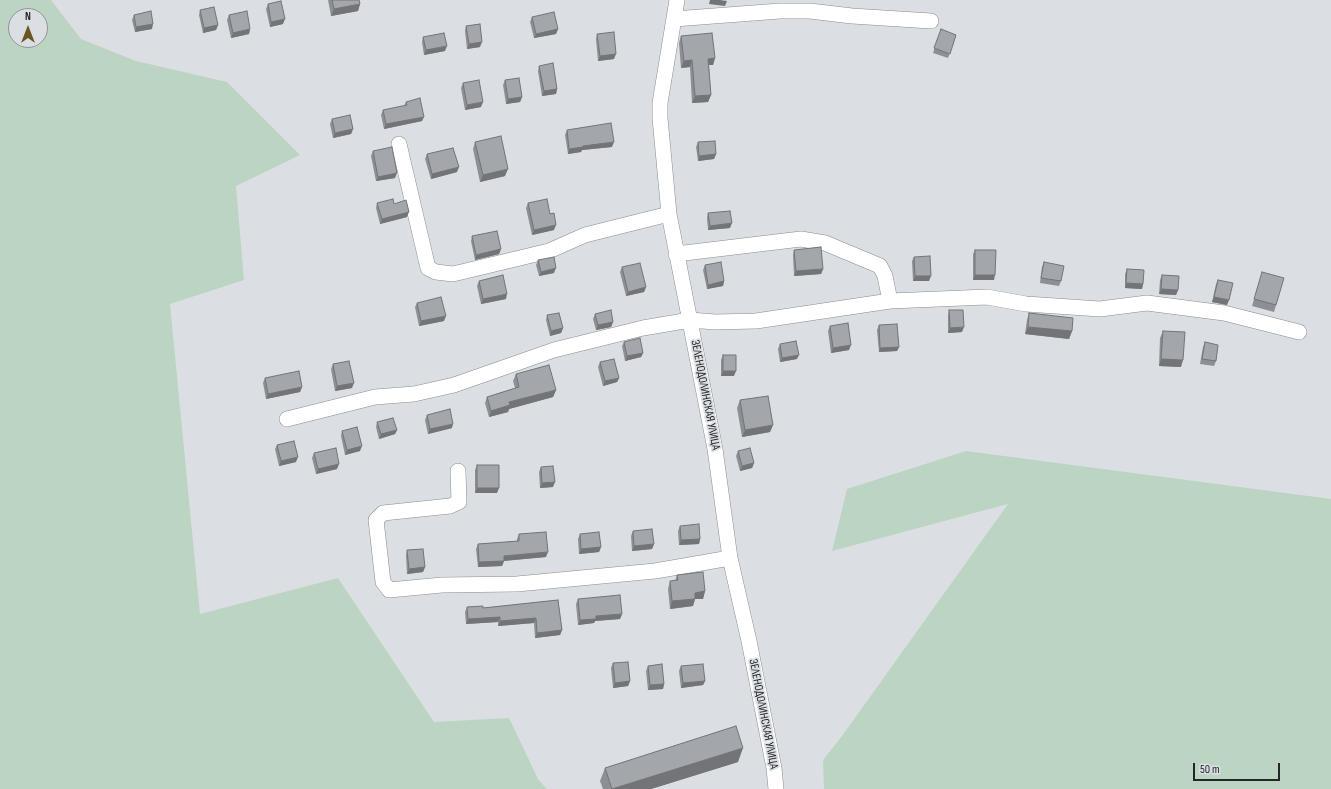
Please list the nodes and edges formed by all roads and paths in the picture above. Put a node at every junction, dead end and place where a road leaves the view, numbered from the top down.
1 (678, 0) edge
2 (674, 19) junction
3 (931, 21) dead end
4 (399, 144) dead end
5 (669, 214) junction
6 (676, 254) junction
7 (890, 301) junction
8 (690, 320) junction
9 (1299, 332) dead end
10 (287, 419) dead end
11 (458, 470) dead end
12 (730, 558) junction
13 (776, 789) edge

1 - 2 street, ЗЕЛЕНОДОЛИНСКАЯ УЛИЦА
2 - 3 street
2 - 5 street, ЗЕЛЕНОДОЛИНСКАЯ УЛИЦА
4 - 5 street
5 - 6 street, ЗЕЛЕНОДОЛИНСКАЯ УЛИЦА
6 - 7 street
6 - 8 street, ЗЕЛЕНОДОЛИНСКАЯ УЛИЦА
7 - 8 street
7 - 9 street
8 - 10 street
8 - 12 street, ЗЕЛЕНОДОЛИНСКАЯ УЛИЦА
11 - 12 street
12 - 13 street, ЗЕЛЕНОДОЛИНСКАЯ УЛИЦА

